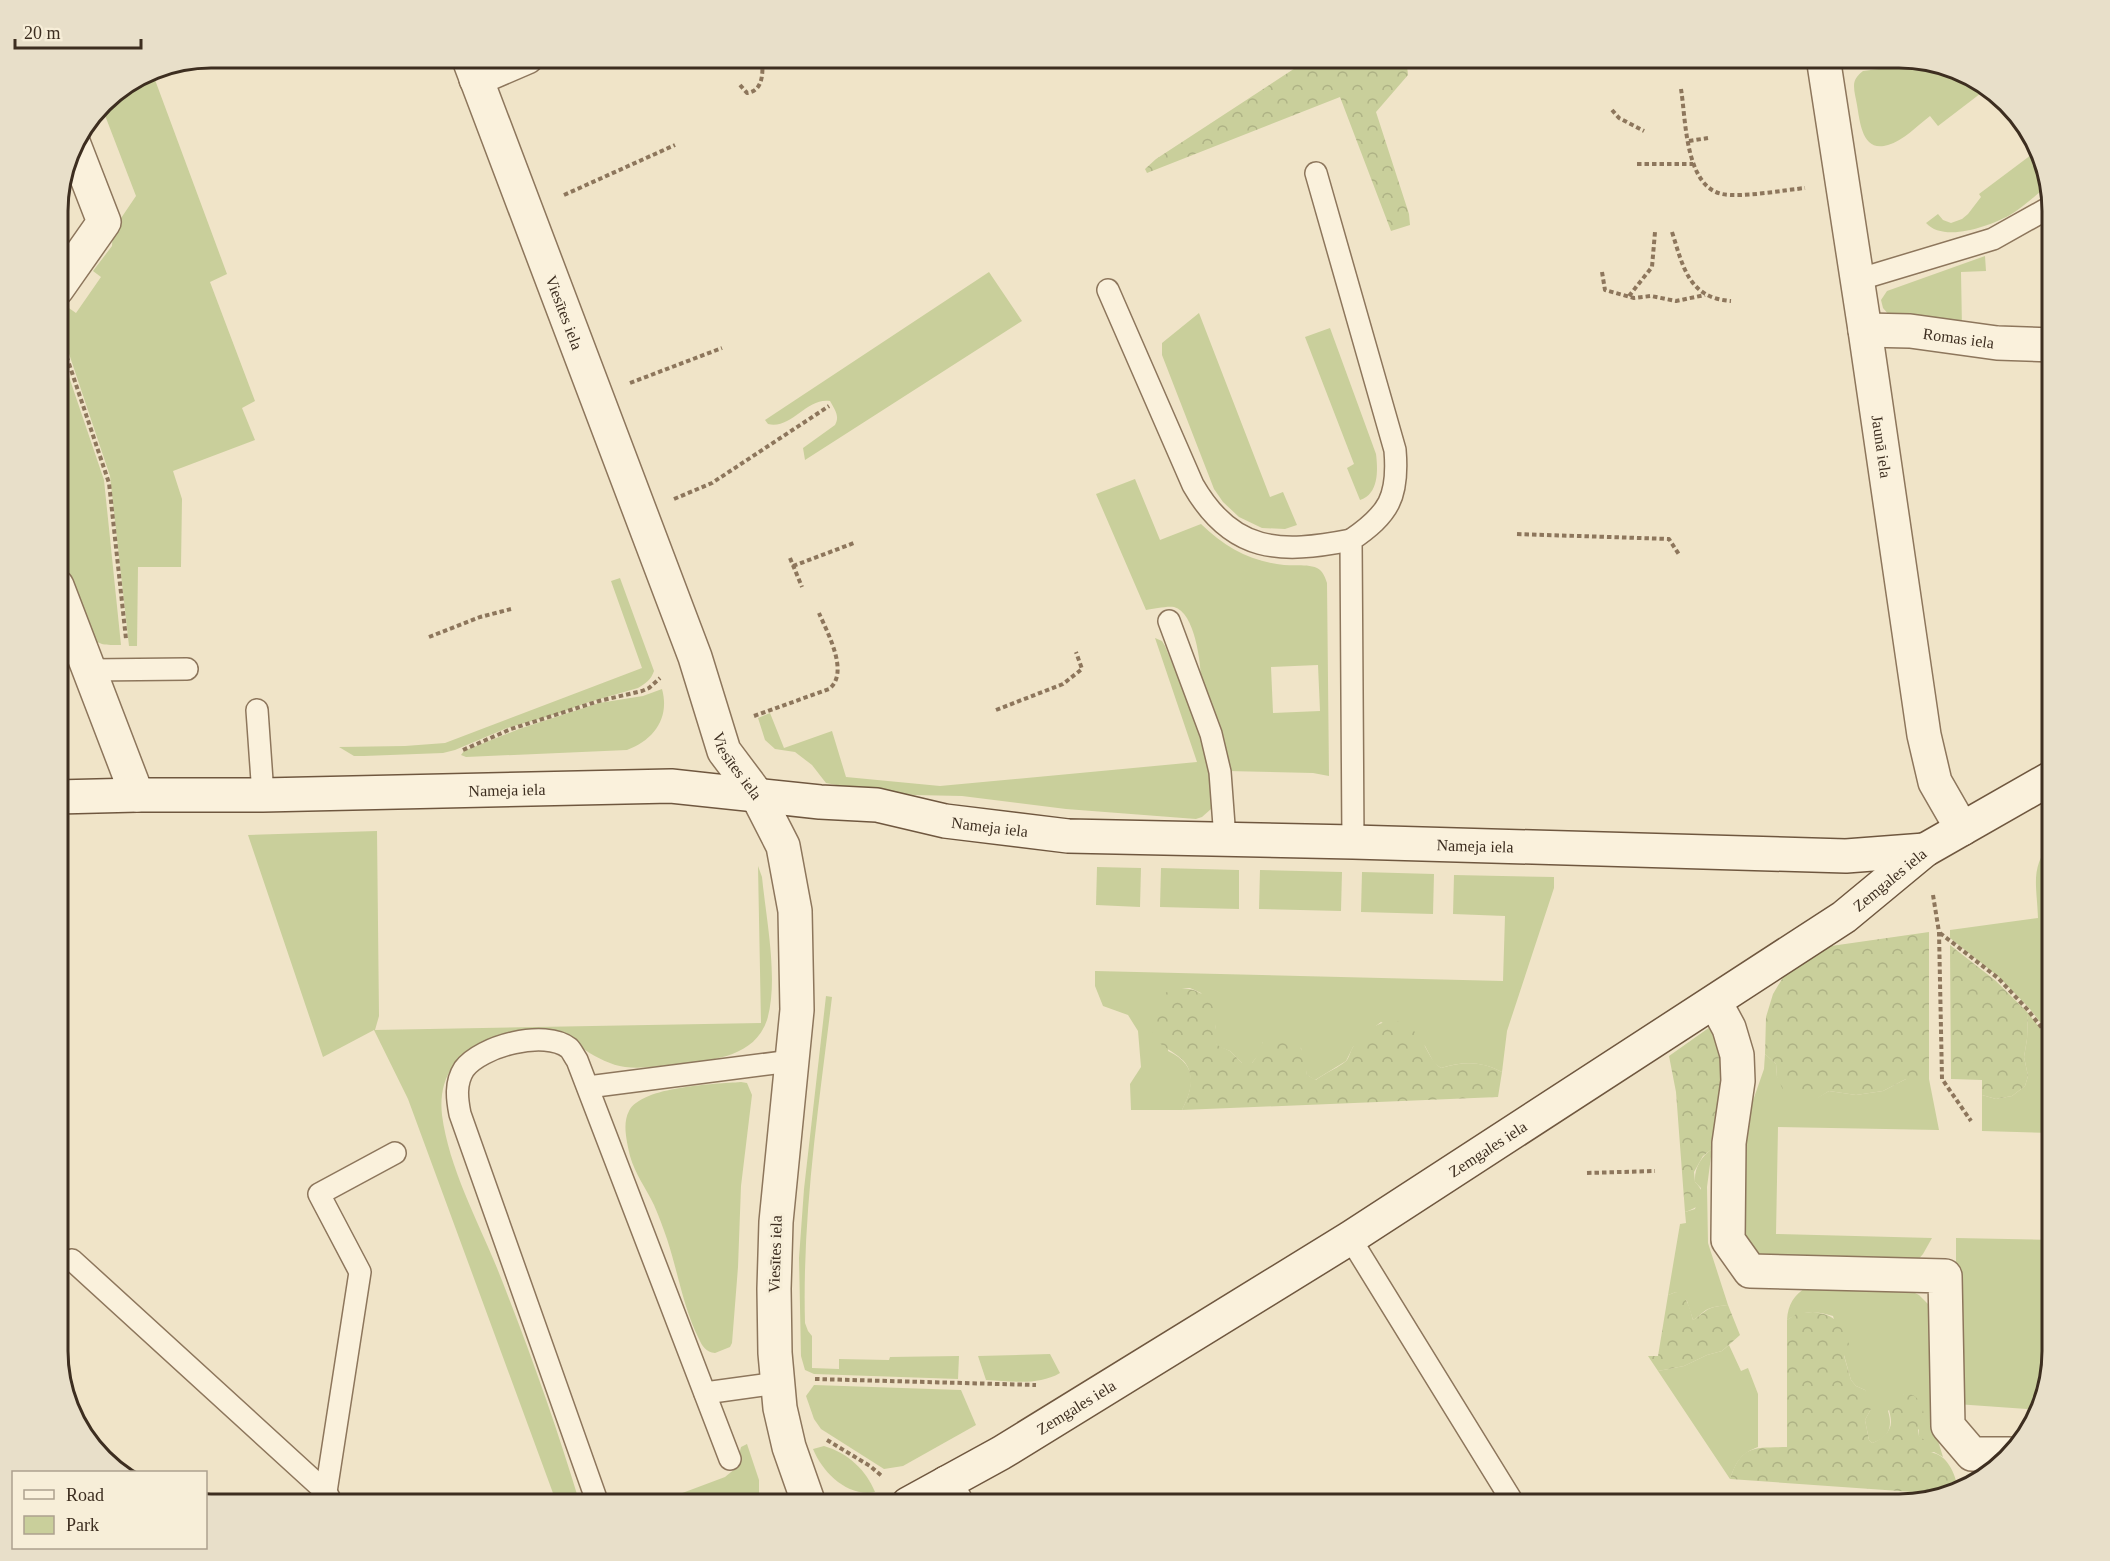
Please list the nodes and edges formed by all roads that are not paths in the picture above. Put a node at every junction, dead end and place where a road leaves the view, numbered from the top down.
1 (1824, 67) edge
2 (472, 68) edge
3 (78, 156) edge
4 (1316, 172) dead end
5 (2042, 212) edge
6 (68, 273) edge
7 (1857, 280) junction
8 (1108, 290) dead end
9 (1865, 330) junction
10 (2042, 345) edge
11 (1351, 540) junction
12 (68, 614) edge
13 (1169, 621) dead end
14 (187, 669) dead end
15 (90, 670) junction
16 (257, 710) dead end
17 (2042, 783) edge
18 (137, 795) junction
19 (263, 795) junction
20 (757, 795) junction
21 (68, 797) edge
22 (1962, 829) junction
23 (1226, 839) junction
24 (1353, 842) junction
25 (1925, 850) junction
26 (1715, 1002) junction
27 (791, 1062) junction
28 (588, 1087) junction
29 (395, 1153) dead end
30 (1350, 1238) junction
31 (72, 1260) dead end
32 (793, 1381) junction
33 (705, 1393) junction
34 (1999, 1454) edge
35 (730, 1459) dead end
36 (325, 1494) edge
37 (330, 1494) edge
38 (594, 1494) edge
39 (805, 1494) edge
40 (952, 1494) edge
41 (1508, 1494) edge

1 - 7 street, Jaunā iela
2 - 20 street, Viesītes iela
3 - 6 street
4 - 11 lane
5 - 7 lane
7 - 9 street, Jaunā iela
8 - 11 lane
9 - 10 street, Romas iela
9 - 22 street, Jaunā iela
11 - 24 lane
12 - 15 street
13 - 23 lane
14 - 15 lane
15 - 18 street
16 - 19 lane
17 - 22 street, Zemgales iela
18 - 19 street, Nameja iela
18 - 21 street, Nameja iela
19 - 20 street, Nameja iela
20 - 23 street, Nameja iela
20 - 27 street, Viesītes iela
22 - 25 street, Zemgales iela
23 - 24 street, Nameja iela
24 - 25 street, Nameja iela
25 - 26 street, Zemgales iela
26 - 30 street, Zemgales iela
26 - 34 street
27 - 28 lane
27 - 32 street, Viesītes iela
28 - 33 lane
28 - 38 lane
29 - 37 lane
30 - 40 street, Zemgales iela
30 - 41 lane
31 - 36 lane
32 - 33 lane
32 - 39 street, Viesītes iela
33 - 35 lane

